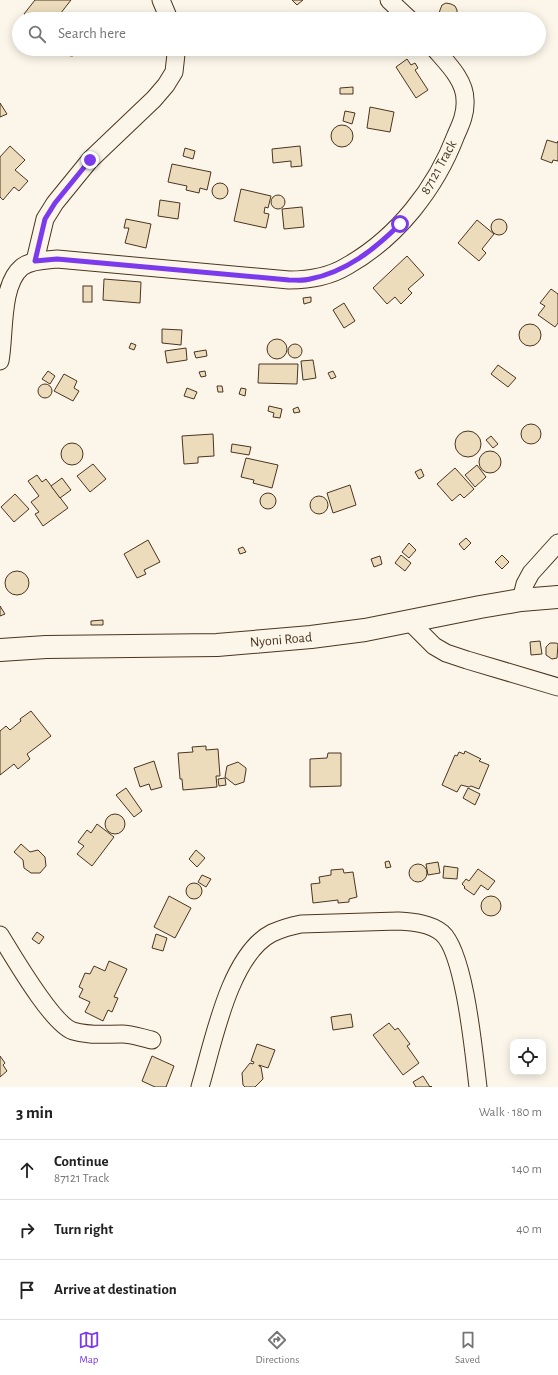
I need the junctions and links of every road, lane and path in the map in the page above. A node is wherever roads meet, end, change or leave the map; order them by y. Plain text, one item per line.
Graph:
1 (161, 0) edge
2 (389, 0) edge
3 (166, 12) edge
4 (402, 12) edge
5 (176, 56) edge
6 (441, 56) edge
7 (35, 261) junction
8 (0, 361) edge
9 (558, 543) edge
10 (558, 597) edge
11 (521, 600) junction
12 (410, 622) junction
13 (0, 650) edge
14 (558, 687) edge
15 (0, 935) edge
16 (152, 1040) dead end
17 (200, 1087) edge
18 (478, 1087) edge

1 - 3 street
2 - 4 street
5 - 7 street
6 - 7 street, 87121 Track
7 - 8 street, 87121 Track
9 - 11 street
10 - 11 street, Nyoni Road
11 - 12 street, Nyoni Road
12 - 13 street, Nyoni Road
12 - 14 street
15 - 16 street
17 - 18 street

